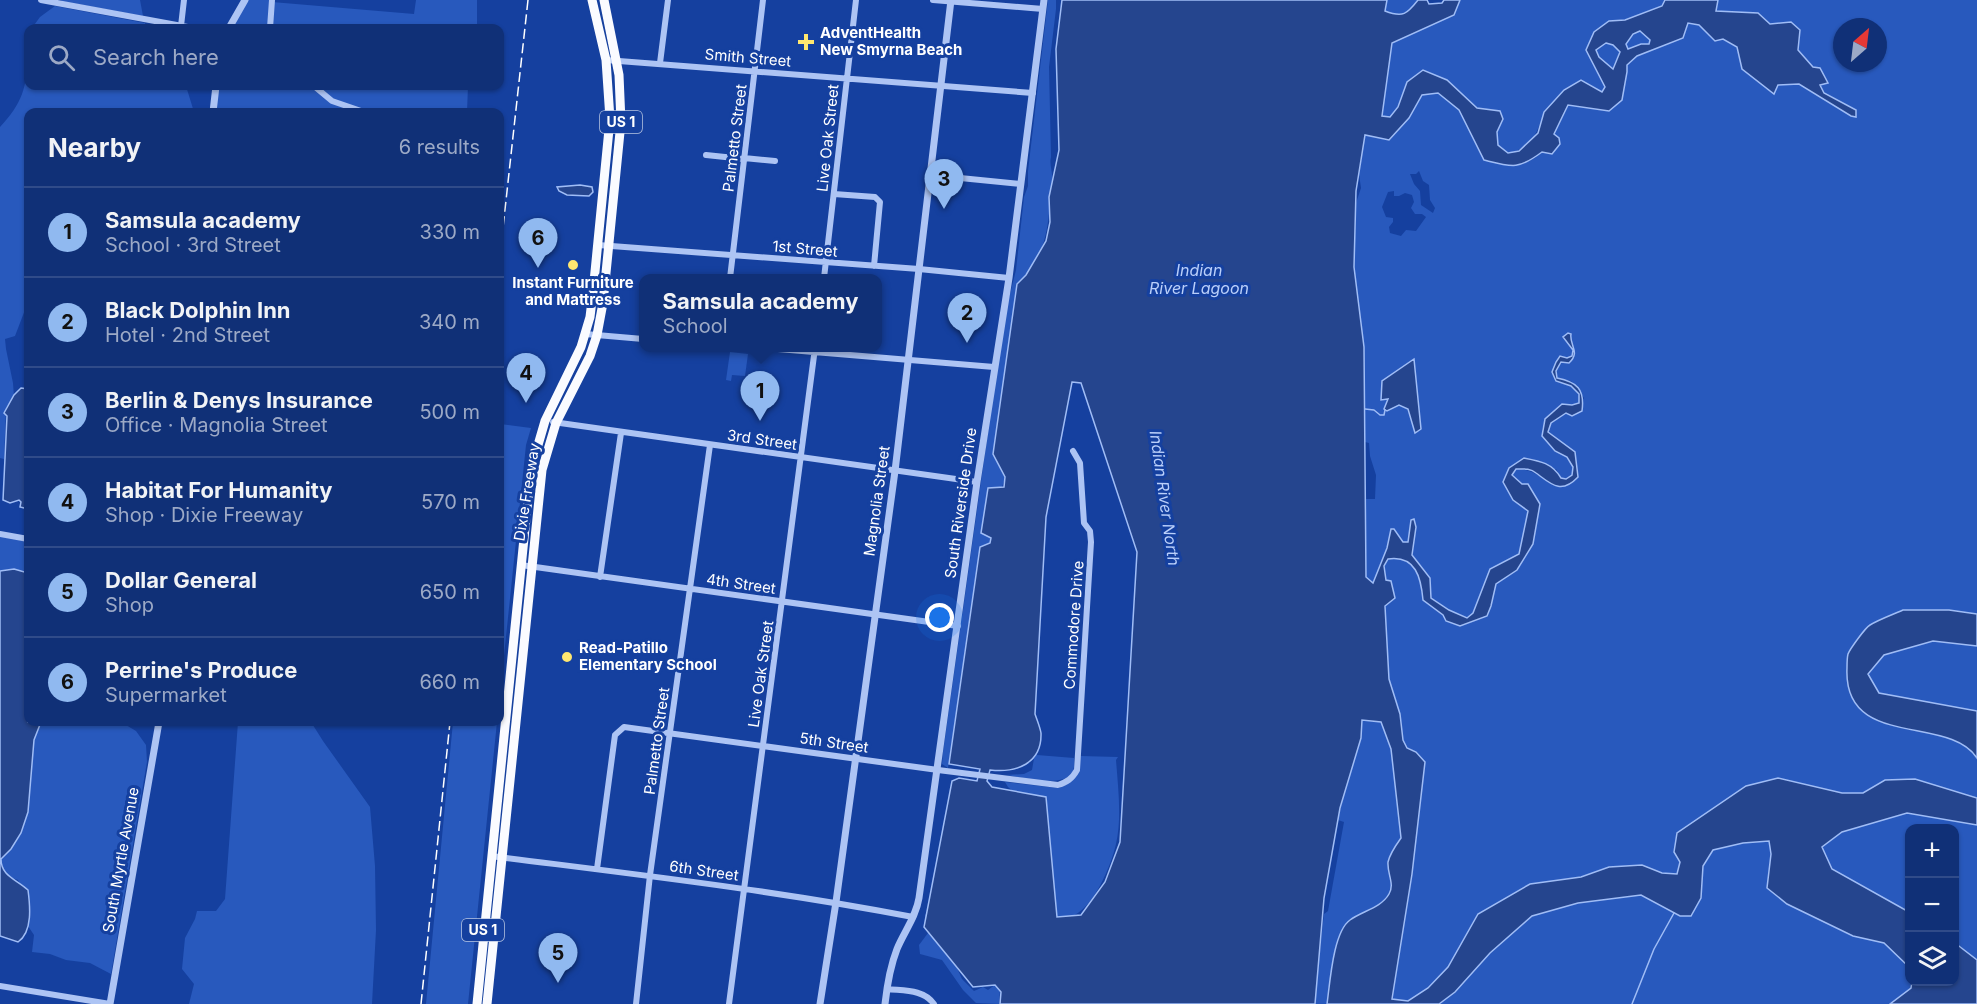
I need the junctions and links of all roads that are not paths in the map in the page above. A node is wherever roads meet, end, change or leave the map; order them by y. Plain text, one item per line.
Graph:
1 (41, 0) edge
2 (184, 0) edge
3 (245, 0) edge
4 (272, 0) edge
5 (592, 0) edge
6 (604, 0) edge
7 (668, 0) edge
8 (763, 0) edge
9 (856, 0) edge
10 (933, 0) edge
11 (1044, 0) edge
12 (57, 1) edge
13 (951, 1) edge
14 (1043, 9) junction
15 (171, 24) edge
16 (181, 24) edge
17 (230, 24) edge
18 (270, 24) edge
19 (606, 60) junction
20 (617, 61) junction
21 (660, 63) junction
22 (754, 71) junction
23 (847, 78) junction
24 (940, 85) junction
25 (216, 90) edge
26 (319, 90) edge
27 (1033, 93) junction
28 (213, 108) edge
29 (352, 108) edge
30 (608, 147) junction
31 (620, 148) junction
32 (706, 155) dead end
33 (744, 159) junction
34 (775, 161) dead end
35 (930, 175) junction
36 (1021, 184) junction
37 (834, 194) junction
38 (598, 245) junction
39 (609, 246) junction
40 (733, 255) junction
41 (826, 263) junction
42 (874, 266) junction
43 (919, 269) junction
44 (731, 274) edge
45 (825, 274) edge
46 (1009, 278) junction
47 (585, 334) junction
48 (597, 335) junction
49 (639, 339) edge
50 (815, 352) edge
51 (846, 352) edge
52 (909, 358) junction
53 (994, 367) junction
54 (545, 421) junction
55 (556, 423) junction
56 (621, 433) junction
57 (710, 445) junction
58 (1072, 451) dead end
59 (802, 458) junction
60 (895, 471) junction
61 (977, 482) junction
62 (0, 534) edge
63 (24, 539) edge
64 (521, 565) junction
65 (531, 566) junction
66 (600, 577) junction
67 (691, 590) junction
68 (782, 602) junction
69 (874, 614) junction
70 (958, 626) junction
71 (506, 708) junction
72 (517, 709) junction
73 (158, 726) edge
74 (670, 732) junction
75 (764, 745) junction
76 (855, 758) junction
77 (938, 770) junction
78 (1048, 783) joint
79 (491, 856) junction
80 (501, 857) junction
81 (597, 869) junction
82 (650, 875) junction
83 (743, 889) junction
84 (836, 902) junction
85 (913, 917) junction
86 (480, 958) junction
87 (491, 959) junction
88 (0, 986) edge
89 (887, 989) junction
90 (110, 1004) edge
91 (477, 1004) edge
92 (488, 1004) edge
93 (636, 1004) edge
94 (729, 1004) edge
95 (820, 1004) edge
96 (885, 1004) edge
97 (933, 1004) edge

1 - 12 street
2 - 16 street
3 - 17 street
4 - 18 street
5 - 19 main road, Dixie Freeway / US 1
6 - 20 main road, Dixie Freeway / US 1
7 - 21 street
8 - 22 street, Palmetto Street
9 - 23 street, Live Oak Street
10 - 13 street
11 - 14 street, South Riverside Drive
12 - 15 street
13 - 14 street
13 - 24 street, Magnolia Street
14 - 27 street, South Riverside Drive
19 - 20 street, Smith Street
19 - 30 main road, Dixie Freeway / US 1
20 - 21 street, Smith Street
20 - 31 main road, Dixie Freeway / US 1
21 - 22 street, Smith Street
22 - 23 street, Smith Street
22 - 33 street, Palmetto Street
23 - 24 street, Smith Street
23 - 37 street, Live Oak Street
24 - 27 street, Smith Street
24 - 35 street, Magnolia Street
25 - 28 street
26 - 29 street
27 - 36 street, South Riverside Drive
30 - 31 street
30 - 38 main road, Dixie Freeway / US 1
31 - 39 main road, Dixie Freeway / US 1
32 - 33 street
33 - 34 street
33 - 40 street, Palmetto Street
35 - 36 street
35 - 43 street, Magnolia Street
36 - 46 street, South Riverside Drive
37 - 41 street, Live Oak Street
37 - 42 street
38 - 39 street, 1st Street
38 - 47 main road, Dixie Freeway / US 1
39 - 40 street, 1st Street
39 - 48 main road, Dixie Freeway / US 1
40 - 41 street, 1st Street
40 - 44 street, Palmetto Street
41 - 42 street, 1st Street
41 - 45 street, Live Oak Street
42 - 43 street, 1st Street
43 - 46 street, 1st Street
43 - 52 street, Magnolia Street
46 - 53 street, South Riverside Drive
47 - 48 street
47 - 54 main road, Dixie Freeway / US 1
48 - 49 street
48 - 55 main road, Dixie Freeway / US 1
50 - 59 street, Live Oak Street
51 - 52 street
52 - 53 street
52 - 60 street, Magnolia Street
53 - 61 street, South Riverside Drive
54 - 55 street, 3rd Street
54 - 64 main road, Dixie Freeway / US 1
55 - 56 street, 3rd Street
55 - 65 main road, Dixie Freeway / US 1
56 - 57 street, 3rd Street
56 - 66 street
57 - 59 street, 3rd Street
57 - 67 street, Palmetto Street
58 - 78 street, Commodore Drive
59 - 60 street, 3rd Street
59 - 68 street, Live Oak Street
60 - 61 street, 3rd Street
60 - 69 street, Magnolia Street
61 - 70 street, South Riverside Drive
62 - 63 street
64 - 65 street, 4th Street
64 - 71 main road, Dixie Freeway / US 1
65 - 66 street, 4th Street
65 - 72 main road, Dixie Freeway / US 1
66 - 67 street, 4th Street
67 - 68 street, 4th Street
67 - 74 street, Palmetto Street
68 - 69 street, 4th Street
68 - 75 street, Live Oak Street
69 - 70 street, 4th Street
69 - 76 street, Magnolia Street
70 - 77 street, South Riverside Drive
71 - 72 street
71 - 79 main road, Dixie Freeway / US 1
72 - 80 main road, Dixie Freeway / US 1
73 - 90 street, South Myrtle Avenue
74 - 75 street, 5th Street
74 - 81 street, 5th Street
74 - 82 street, Palmetto Street
75 - 76 street, 5th Street
75 - 83 street, Live Oak Street
76 - 77 street, 5th Street
76 - 84 street, Magnolia Street
77 - 78 street, 5th Street
77 - 85 street, South Riverside Drive
79 - 80 street, 6th Street
79 - 86 main road, US 1
80 - 81 street, 6th Street
80 - 87 main road, US 1
81 - 82 street, 6th Street
82 - 83 street, 6th Street
82 - 93 street, Palmetto Street
83 - 84 street, 6th Street
83 - 94 street, Live Oak Street
84 - 85 street, 6th Street
84 - 95 street, Magnolia Street
85 - 89 street, South Riverside Drive
86 - 87 street
86 - 91 main road, US 1
87 - 92 main road, US 1
88 - 90 street
89 - 96 street, South Riverside Drive
89 - 97 street

